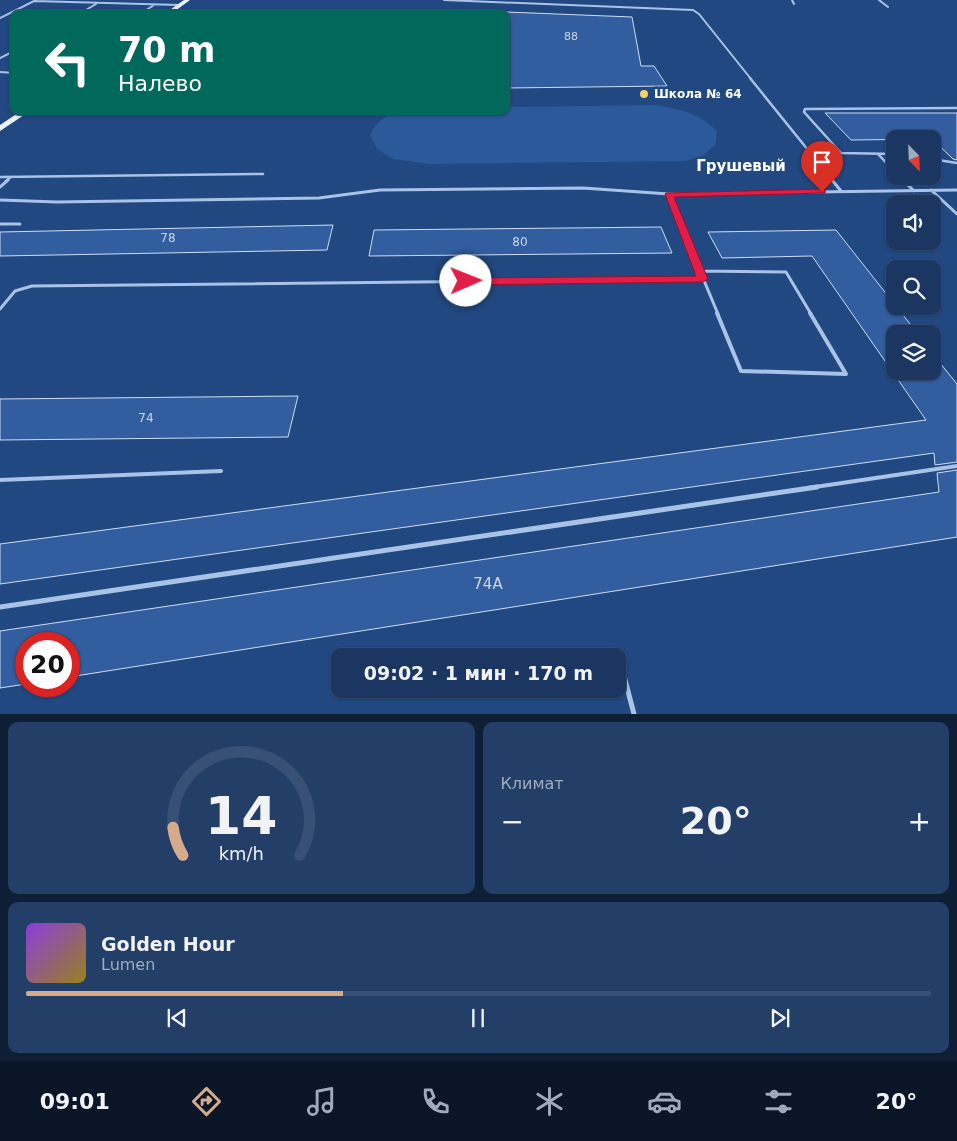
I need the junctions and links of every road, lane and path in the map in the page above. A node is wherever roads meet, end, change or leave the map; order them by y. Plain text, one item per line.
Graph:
1 (81, 0) edge
2 (187, 0) edge
3 (444, 0) edge
4 (792, 0) edge
5 (879, 0) edge
6 (35, 1) edge
7 (77, 2) junction
8 (98, 3) junction
9 (794, 4) dead end
10 (154, 5) junction
11 (180, 6) junction
12 (888, 7) dead end
13 (16, 10) edge
14 (86, 10) edge
15 (146, 10) edge
16 (174, 10) edge
17 (957, 108) edge
18 (20, 115) edge
19 (0, 129) edge
20 (878, 154) junction
21 (886, 154) edge
22 (941, 160) edge
23 (886, 162) edge
24 (957, 163) edge
25 (263, 174) dead end
26 (0, 177) edge
27 (11, 177) junction
28 (909, 185) edge
29 (0, 187) edge
30 (914, 190) junction
31 (931, 190) junction
32 (957, 190) edge
33 (841, 191) junction
34 (669, 194) junction
35 (0, 200) edge
36 (957, 214) edge
37 (0, 224) edge
38 (20, 224) dead end
39 (700, 271) junction
40 (703, 279) junction
41 (0, 309) edge
42 (957, 466) edge
43 (221, 471) dead end
44 (0, 480) edge
45 (0, 607) edge
46 (626, 681) edge
47 (634, 714) edge

1 - 7 lane
2 - 11 main road
3 - 33 lane
4 - 9 lane
5 - 12 lane
6 - 7 lane
6 - 13 lane
7 - 8 lane
8 - 10 lane
8 - 14 lane
10 - 11 lane
10 - 15 lane
11 - 16 main road
17 - 20 lane
18 - 19 main road
20 - 21 lane
20 - 23 lane
22 - 24 lane
25 - 27 lane
26 - 27 lane
27 - 29 lane
28 - 30 lane
30 - 31 lane
30 - 33 lane
31 - 32 lane
31 - 36 lane
33 - 34 lane
34 - 35 lane
34 - 39 lane
37 - 38 lane
39 - 40 lane
39 - 40 lane
40 - 41 lane
42 - 45 lane
43 - 44 lane
46 - 47 lane

